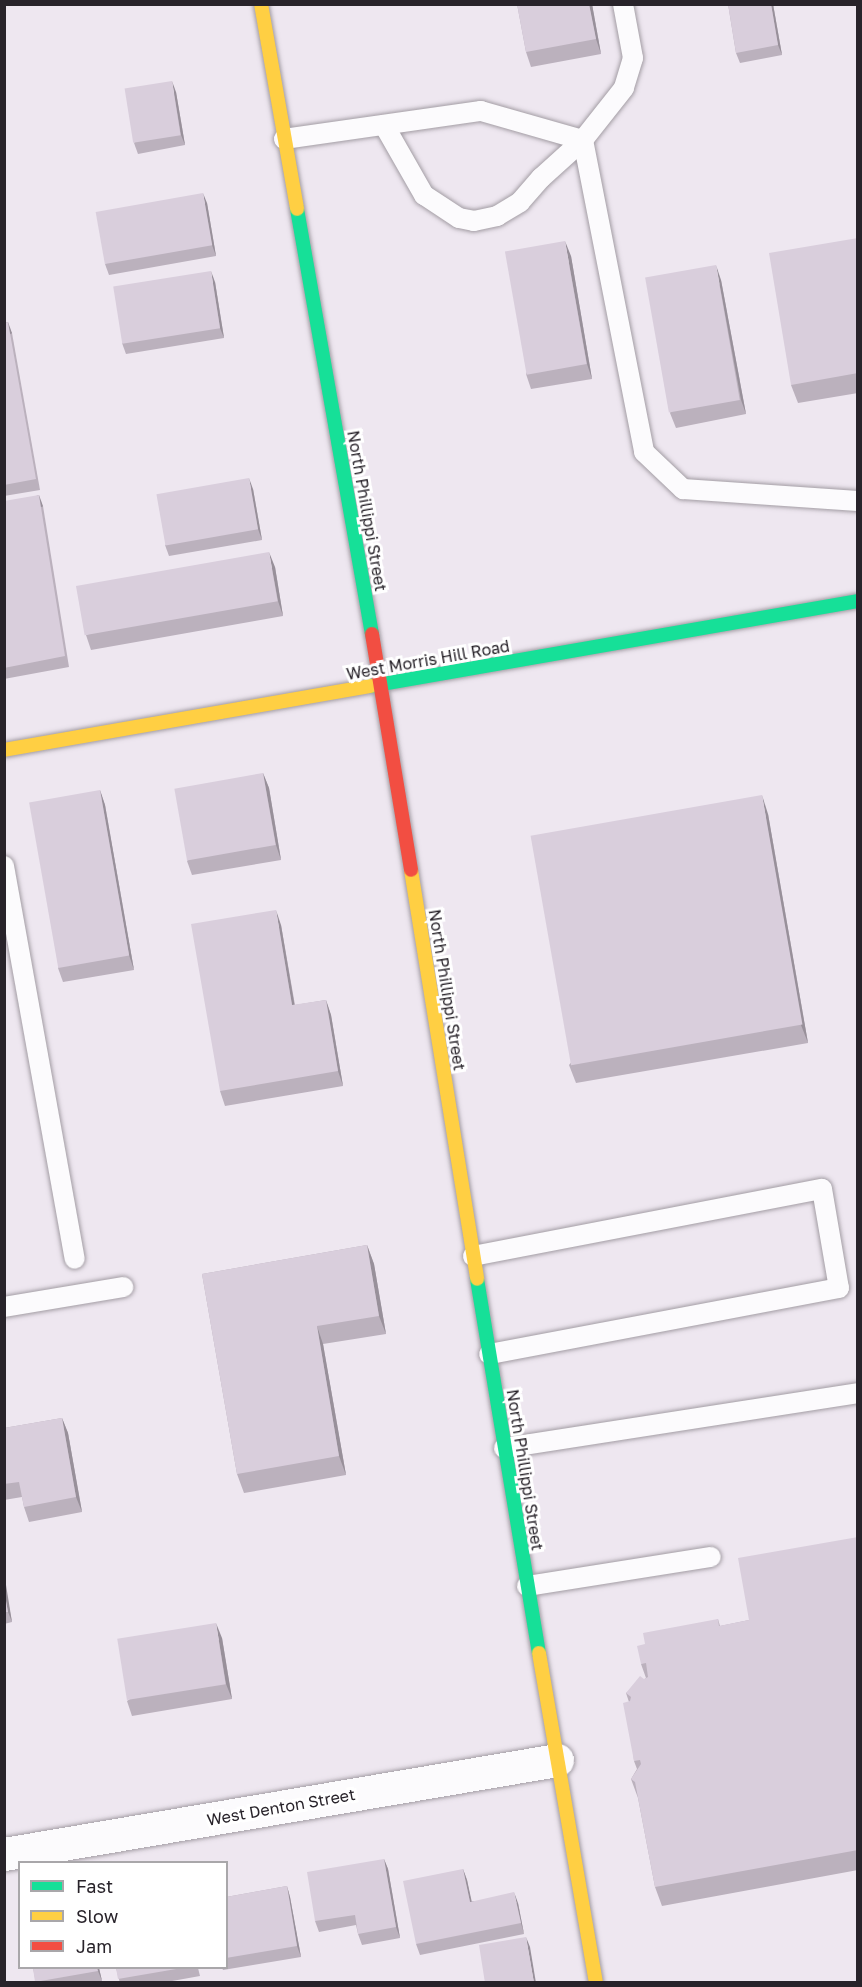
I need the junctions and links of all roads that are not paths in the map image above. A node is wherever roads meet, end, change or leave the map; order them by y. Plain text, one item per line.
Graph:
1 (261, 4) edge
2 (623, 4) edge
3 (384, 125) junction
4 (284, 139) junction
5 (583, 140) junction
6 (858, 501) edge
7 (858, 601) edge
8 (381, 685) junction
9 (4, 750) edge
10 (4, 866) edge
11 (473, 1256) junction
12 (75, 1259) dead end
13 (123, 1287) dead end
14 (4, 1307) edge
15 (489, 1354) junction
16 (858, 1393) edge
17 (504, 1448) junction
18 (711, 1557) dead end
19 (527, 1586) junction
20 (557, 1760) junction
21 (4, 1854) edge
22 (596, 1983) edge

1 - 4 street, North Phillippi Street
2 - 5 lane
3 - 4 lane
3 - 5 lane
3 - 5 lane
4 - 8 street, North Phillippi Street
5 - 6 lane
7 - 8 street, West Morris Hill Road
8 - 9 street, West Morris Hill Road
8 - 11 street, North Phillippi Street
10 - 12 lane
11 - 15 street, North Phillippi Street
11 - 15 lane
13 - 14 lane
15 - 17 street, North Phillippi Street
16 - 17 lane
17 - 19 street, North Phillippi Street
18 - 19 lane
19 - 20 street, North Phillippi Street
20 - 21 street, West Denton Street
20 - 22 street, North Phillippi Street

